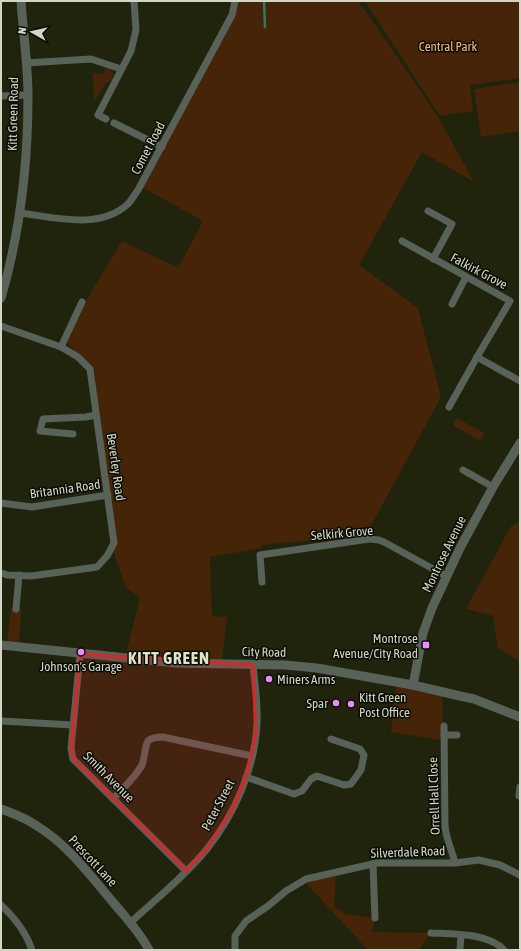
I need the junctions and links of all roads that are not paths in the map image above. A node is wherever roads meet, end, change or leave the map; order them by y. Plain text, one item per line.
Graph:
1 (21, 1) edge
2 (134, 1) edge
3 (235, 1) edge
4 (26, 63) junction
5 (121, 69) junction
6 (28, 95) junction
7 (1, 96) edge
8 (106, 119) dead end
9 (114, 123) dead end
10 (162, 147) junction
11 (428, 211) dead end
12 (20, 213) junction
13 (402, 241) dead end
14 (433, 259) junction
15 (466, 277) junction
16 (1, 298) edge
17 (82, 302) dead end
18 (452, 304) dead end
19 (1, 326) edge
20 (61, 347) junction
21 (477, 357) junction
22 (520, 381) edge
23 (449, 407) dead end
24 (96, 415) junction
25 (73, 434) dead end
26 (520, 443) edge
27 (463, 470) dead end
28 (493, 487) junction
29 (108, 495) junction
30 (1, 503) edge
31 (1, 573) edge
32 (18, 575) junction
33 (446, 576) junction
34 (262, 582) dead end
35 (16, 609) dead end
36 (1, 645) edge
37 (80, 654) junction
38 (253, 665) junction
39 (413, 685) junction
40 (520, 717) edge
41 (1, 721) edge
42 (73, 725) junction
43 (444, 726) dead end
44 (444, 735) junction
45 (457, 735) dead end
46 (331, 739) dead end
47 (252, 756) junction
48 (246, 777) junction
49 (520, 787) edge
50 (511, 794) dead end
51 (519, 796) edge
52 (113, 799) junction
53 (1, 810) edge
54 (454, 863) junction
55 (373, 864) junction
56 (186, 870) junction
57 (520, 875) edge
58 (1, 905) edge
59 (375, 918) dead end
60 (130, 923) junction
61 (431, 933) dead end
62 (462, 934) junction
63 (460, 949) dead end
64 (32, 950) edge
65 (149, 950) edge
66 (235, 950) edge
67 (504, 950) edge

1 - 4 street, Kitt Green Road
2 - 5 street
3 - 10 street, Comet Road
4 - 5 street
4 - 6 street, Kitt Green Road
5 - 8 street
6 - 7 street
6 - 12 street, Kitt Green Road
9 - 10 street
10 - 12 street, Comet Road
11 - 14 street
12 - 16 street, Kitt Green Road
13 - 14 street, Falkirk Grove
14 - 15 street, Falkirk Grove
15 - 18 street
15 - 21 street, Falkirk Grove
17 - 20 street
19 - 20 street, Beverley Road
20 - 24 street, Beverley Road
21 - 22 street
21 - 23 street, Falkirk Grove
24 - 25 street
24 - 29 street, Beverley Road
26 - 28 street, Montrose Avenue
27 - 28 street
28 - 33 street, Montrose Avenue
29 - 30 street, Britannia Road
29 - 32 street, Beverley Road
31 - 32 street, Beverley Road
32 - 35 street
33 - 34 street, Selkirk Grove
33 - 39 street, Montrose Avenue
36 - 37 street, City Road
37 - 38 street, City Road
37 - 42 street, Smith Avenue
38 - 39 street, City Road
38 - 47 street, Peter Street
39 - 40 street, City Road
41 - 42 street
42 - 52 street, Smith Avenue
43 - 44 street, Orrell Hall Close
44 - 45 street
44 - 54 street, Orrell Hall Close
46 - 48 street
47 - 48 street, Peter Street
47 - 52 street
48 - 56 street, Peter Street
49 - 51 street
50 - 51 street
52 - 56 street, Smith Avenue
53 - 60 street, Prescott Lane
54 - 55 street, Silverdale Road
54 - 57 street, Silverdale Road
55 - 59 street
55 - 66 street, Silverdale Road
56 - 60 street, Peter Street
58 - 64 street
60 - 65 street, Prescott Lane
61 - 62 street
62 - 63 street
62 - 67 street

